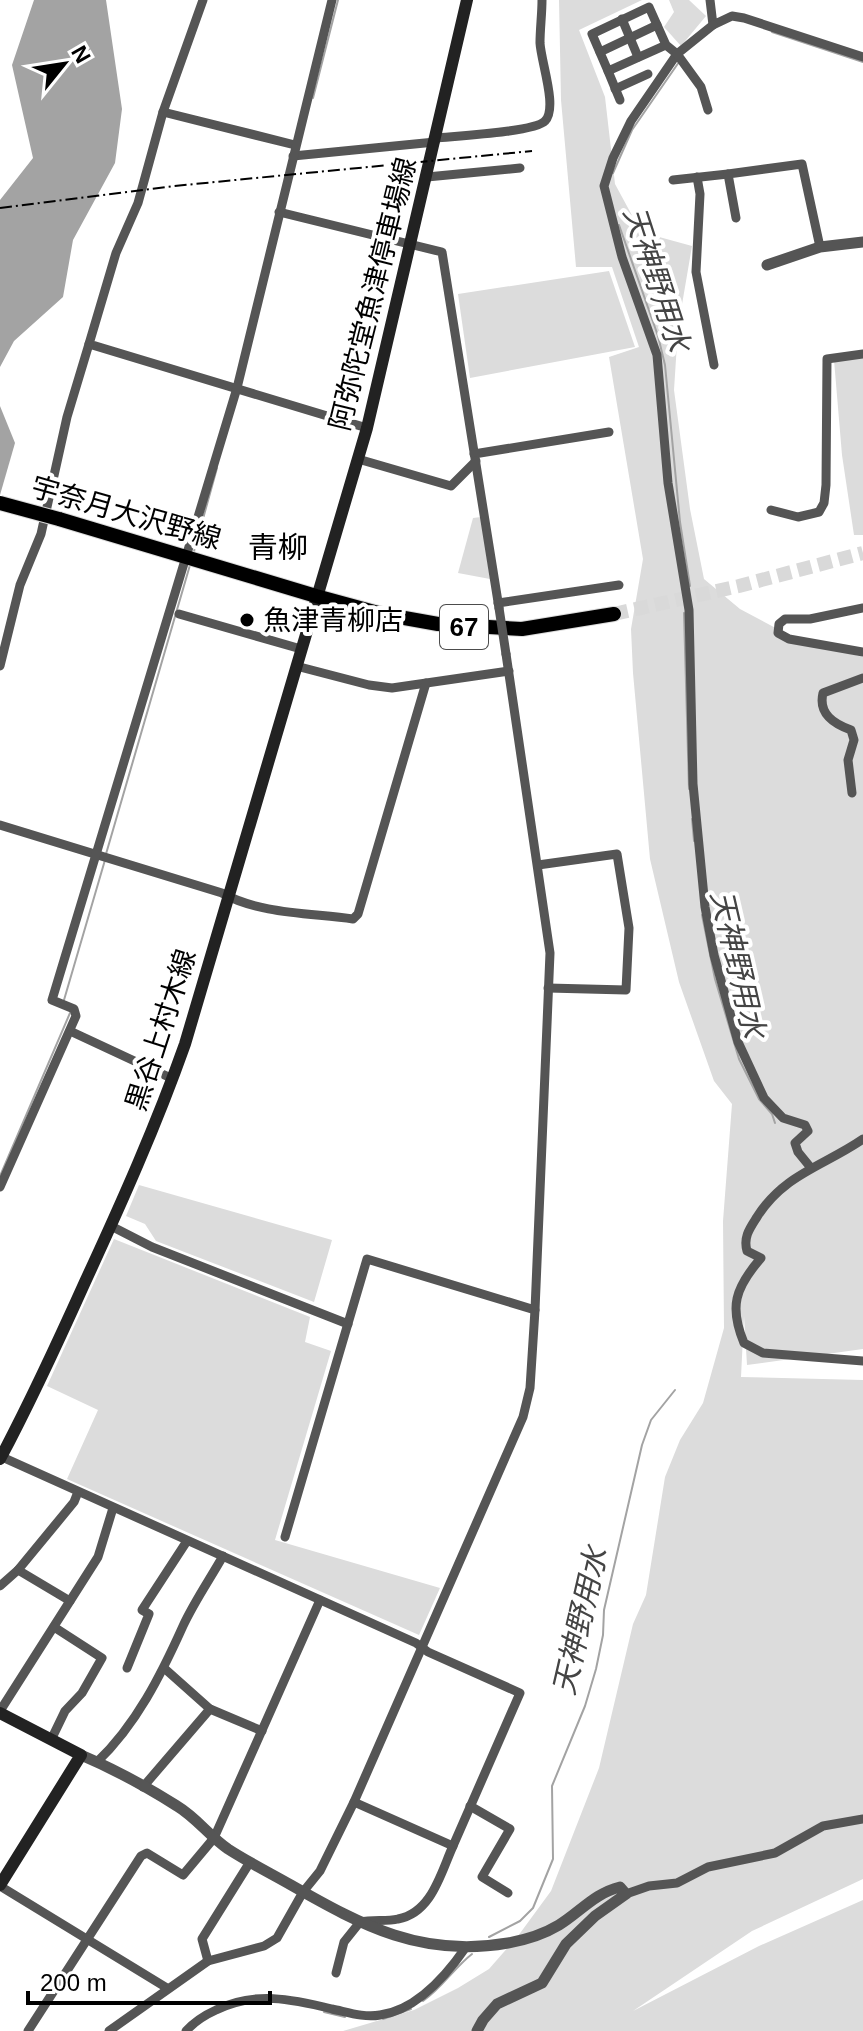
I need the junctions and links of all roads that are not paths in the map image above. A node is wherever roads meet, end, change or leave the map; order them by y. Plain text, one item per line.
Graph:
1 (203, 0) edge
2 (332, 0) edge
3 (467, 0) edge
4 (542, 0) edge
5 (710, 0) edge
6 (622, 19) junction
7 (657, 25) junction
8 (713, 25) junction
9 (630, 37) junction
10 (666, 45) junction
11 (600, 52) junction
12 (677, 54) junction
13 (638, 57) junction
14 (863, 57) edge
15 (608, 71) junction
16 (648, 74) dead end
17 (615, 89) junction
18 (620, 100) dead end
19 (708, 110) dead end
20 (163, 112) junction
21 (435, 140) junction
22 (295, 145) junction
23 (293, 156) junction
24 (520, 168) dead end
25 (728, 174) junction
26 (427, 177) junction
27 (697, 177) junction
28 (673, 180) dead end
29 (279, 212) junction
30 (736, 218) dead end
31 (863, 242) edge
32 (411, 244) junction
33 (820, 247) junction
34 (767, 265) dead end
35 (89, 344) junction
36 (863, 354) edge
37 (714, 365) dead end
38 (237, 388) junction
39 (367, 428) junction
40 (609, 432) dead end
41 (475, 458) junction
42 (358, 459) junction
43 (0, 503) edge
44 (771, 510) dead end
45 (187, 556) junction
46 (619, 585) dead end
47 (316, 596) junction
48 (499, 606) junction
49 (863, 608) edge
50 (179, 614) dead end
51 (614, 614) tunnel mouth
52 (301, 649) junction
53 (863, 652) edge
54 (0, 666) edge
55 (296, 666) junction
56 (509, 671) junction
57 (863, 678) edge
58 (426, 683) junction
59 (852, 793) dead end
60 (0, 825) edge
61 (97, 855) junction
62 (538, 865) junction
63 (228, 897) junction
64 (548, 988) junction
65 (70, 1031) junction
66 (173, 1079) junction
67 (863, 1139) edge
68 (811, 1168) junction
69 (0, 1187) edge
70 (111, 1226) junction
71 (535, 1310) junction
72 (348, 1324) junction
73 (863, 1361) edge
74 (0, 1457) edge
75 (78, 1492) junction
76 (113, 1508) junction
77 (285, 1537) dead end
78 (187, 1541) junction
79 (223, 1556) junction
80 (18, 1570) junction
81 (0, 1586) edge
82 (320, 1600) junction
83 (70, 1601) junction
84 (54, 1627) junction
85 (421, 1647) junction
86 (127, 1668) dead end
87 (164, 1668) junction
88 (210, 1709) junction
89 (0, 1712) edge
90 (262, 1731) junction
91 (51, 1740) junction
92 (81, 1755) junction
93 (97, 1762) junction
94 (143, 1787) junction
95 (354, 1802) junction
96 (470, 1806) junction
97 (863, 1819) edge
98 (214, 1838) junction
99 (453, 1846) junction
100 (250, 1862) junction
101 (0, 1886) edge
102 (303, 1892) junction
103 (508, 1893) dead end
104 (626, 1894) junction
105 (360, 1922) junction
106 (87, 1939) junction
107 (466, 1947) junction
108 (208, 1961) junction
109 (336, 1973) dead end
110 (167, 1988) junction
111 (28, 2031) edge
112 (109, 2031) edge
113 (186, 2031) edge
114 (477, 2031) edge

1 - 20 street
2 - 22 street
3 - 21 main road, 阿弥陀堂魚津停車場線
4 - 21 street
5 - 8 street
6 - 7 street
6 - 9 street
6 - 11 street
7 - 9 street
7 - 10 street
8 - 12 street
8 - 14 street
9 - 11 street
9 - 13 street
10 - 12 street
10 - 13 street
11 - 15 street
12 - 19 street
12 - 68 street
13 - 15 street
15 - 17 street
16 - 17 street
17 - 18 street
20 - 22 street
20 - 35 street
21 - 23 street
21 - 26 main road, 阿弥陀堂魚津停車場線
22 - 23 street
23 - 29 street
24 - 26 street
25 - 27 street
25 - 30 street
25 - 33 street
26 - 32 main road, 阿弥陀堂魚津停車場線
27 - 28 street
27 - 37 street
29 - 32 street
29 - 38 street
31 - 33 street
32 - 39 main road, 阿弥陀堂魚津停車場線
32 - 41 street
33 - 34 street
35 - 38 street
35 - 54 street
36 - 44 street
38 - 39 street
38 - 45 street
39 - 42 main road, 阿弥陀堂魚津停車場線
40 - 41 street
41 - 42 street
41 - 48 street
42 - 47 main road, 阿弥陀堂魚津停車場線
43 - 45 main road, 宇奈月大沢野線 / 67, bridge
45 - 47 main road, 宇奈月大沢野線 / 67
45 - 61 street
46 - 48 street
47 - 51 main road, 宇奈月大沢野線 / 67
47 - 52 main road, 黒谷上村木線
48 - 56 street, bridge
49 - 53 street
50 - 52 street
52 - 55 main road, 黒谷上村木線
55 - 58 street
55 - 63 main road, 黒谷上村木線
56 - 58 street
56 - 62 street
57 - 59 street
58 - 63 street
60 - 61 street
61 - 63 street
61 - 65 street
62 - 64 street
62 - 64 street
63 - 66 main road, 黒谷上村木線
64 - 71 street
65 - 66 street
65 - 69 street
66 - 70 main road, 黒谷上村木線
67 - 68 street
68 - 73 street
70 - 72 street
70 - 74 main road, 黒谷上村木線
71 - 72 street
71 - 85 street
72 - 77 street
74 - 75 street
75 - 76 street
75 - 80 street
76 - 78 street
76 - 83 street
78 - 79 street
78 - 86 street
79 - 82 street
79 - 87 street
80 - 81 street
80 - 83 street
82 - 85 street
82 - 90 street
83 - 84 street
84 - 89 street
84 - 91 street
85 - 95 street
85 - 96 street
87 - 88 street
87 - 93 street
88 - 90 street
88 - 94 street
89 - 91 main road
90 - 98 street
91 - 92 main road
92 - 93 street
92 - 101 main road
93 - 94 street
94 - 98 street
95 - 99 street
95 - 102 street
96 - 99 street
96 - 103 street
97 - 104 street
98 - 100 street
98 - 106 street
99 - 105 street
100 - 102 street
100 - 108 street
101 - 106 street
102 - 105 street
102 - 108 street
104 - 107 street
104 - 114 street
105 - 107 street
105 - 109 street
106 - 110 street
106 - 111 street
107 - 113 street
108 - 110 street
110 - 112 street

